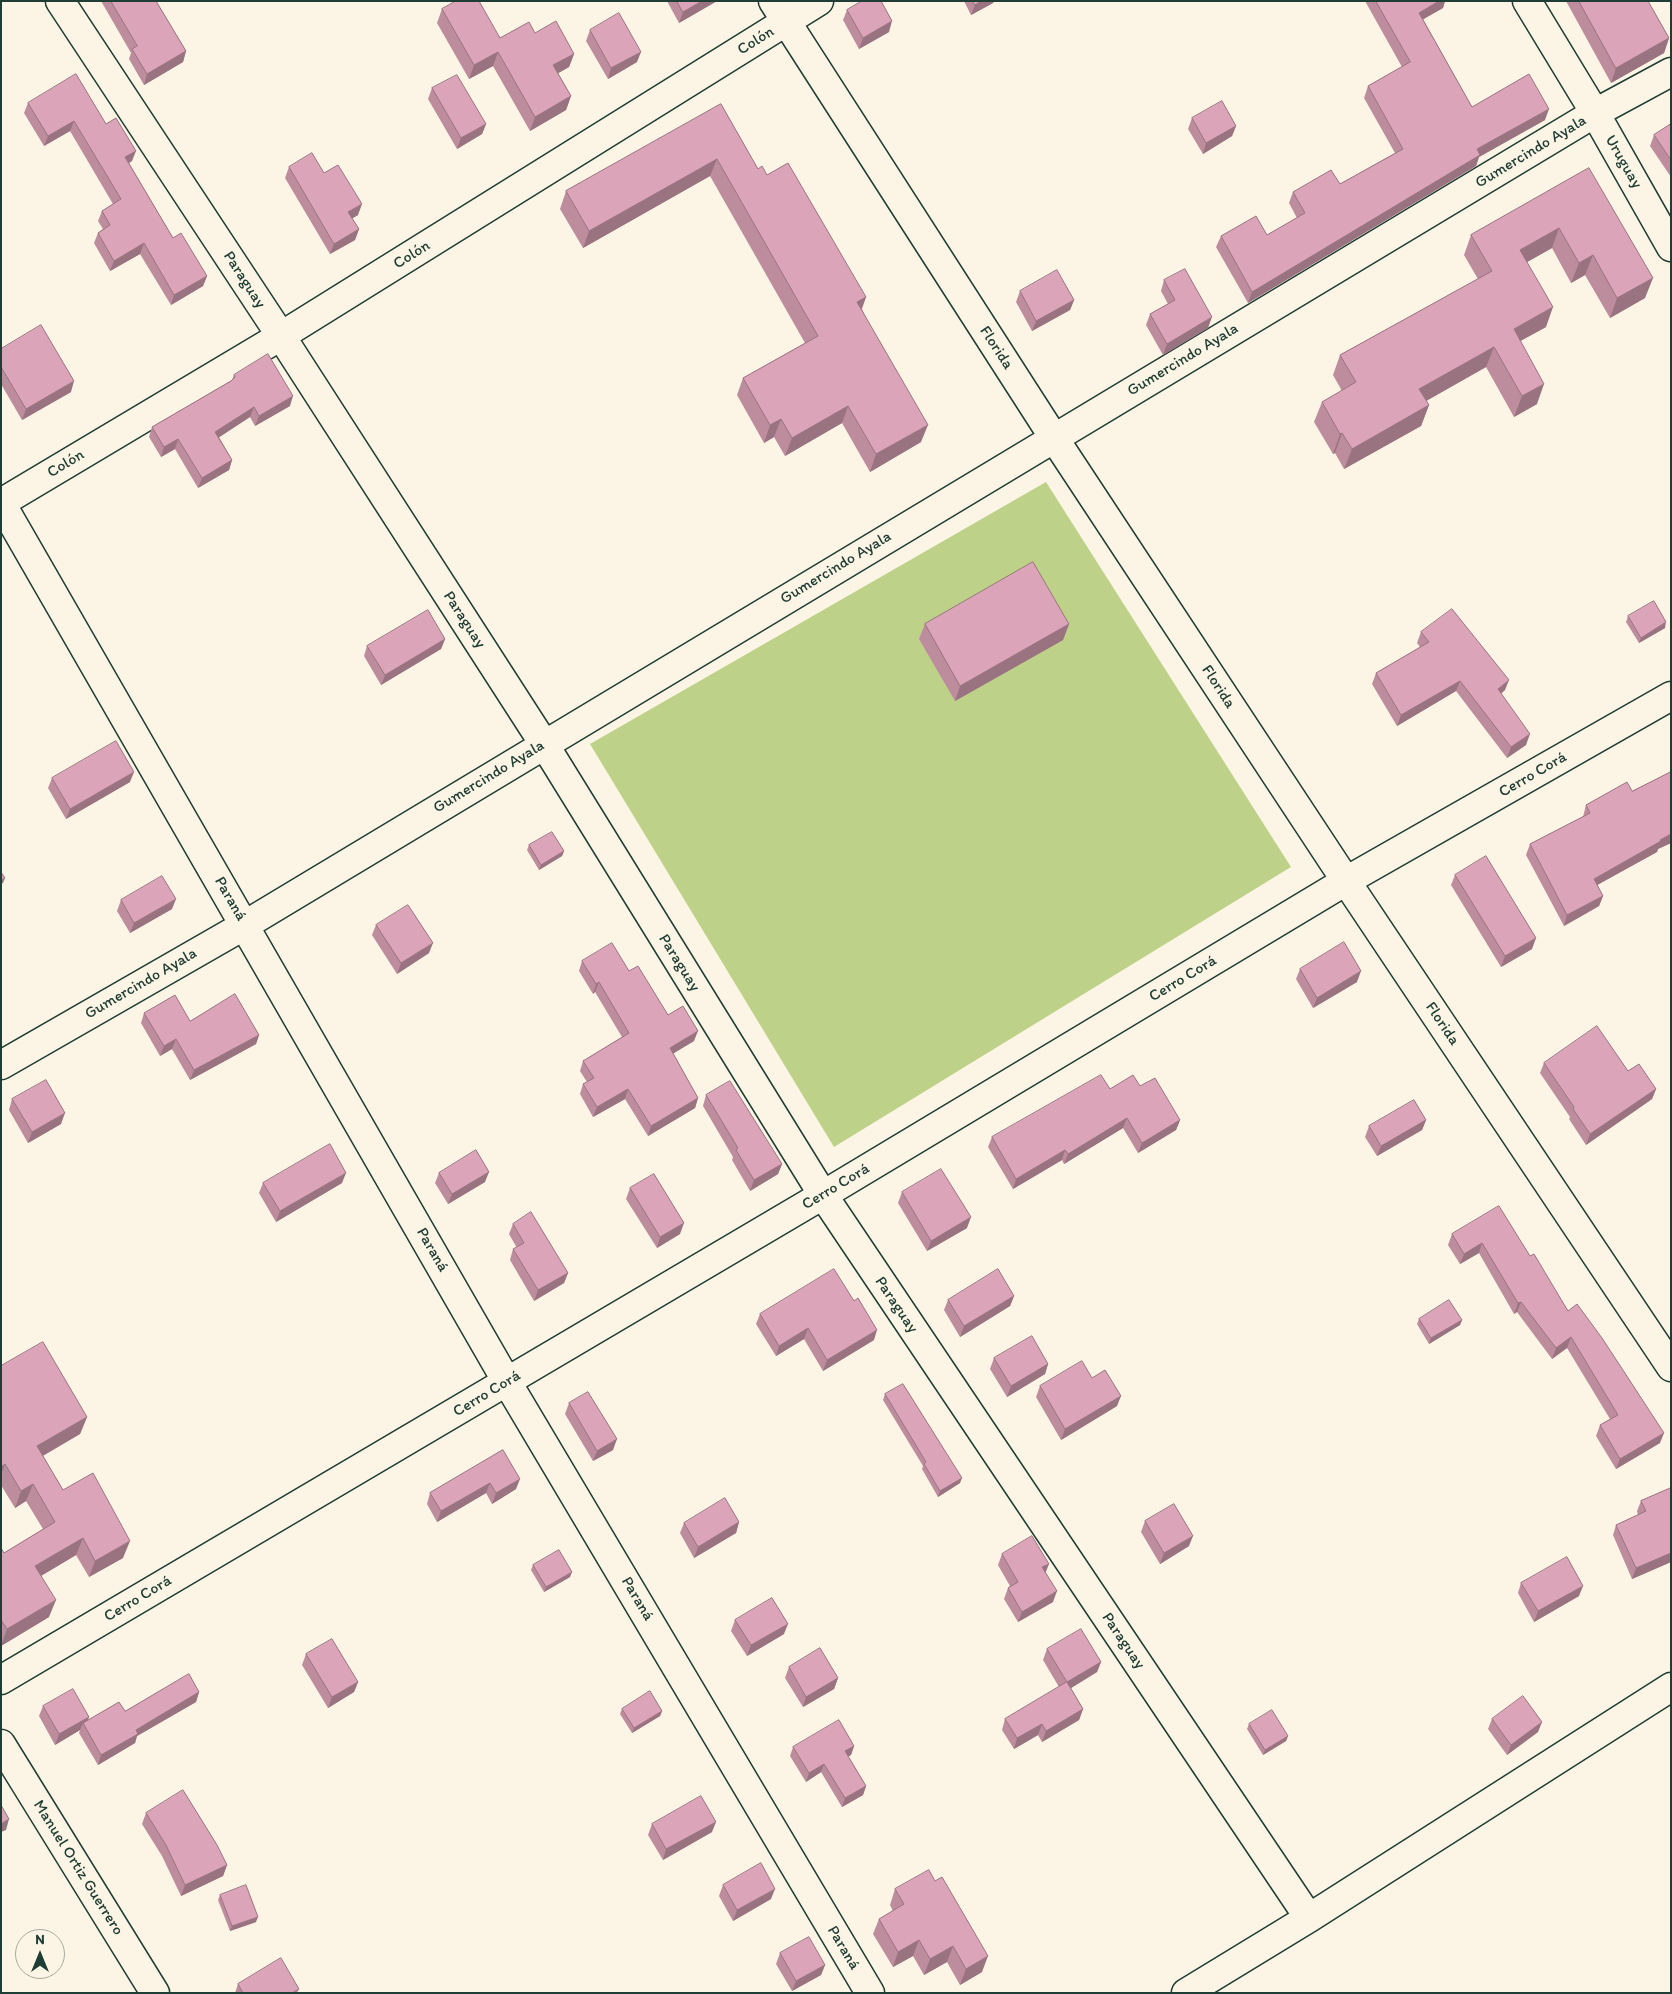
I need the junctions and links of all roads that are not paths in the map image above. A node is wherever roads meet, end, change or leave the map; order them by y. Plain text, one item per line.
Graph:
1 (60, 1) edge
2 (819, 1) edge
3 (1527, 1) edge
4 (779, 12) edge
5 (1671, 72) edge
6 (1595, 113) junction
7 (1671, 246) edge
8 (281, 336) junction
9 (1054, 438) junction
10 (1, 503) edge
11 (1671, 696) edge
12 (544, 744) junction
13 (1346, 881) junction
14 (244, 925) junction
15 (1, 1065) edge
16 (823, 1195) junction
17 (1671, 1367) edge
18 (508, 1382) junction
19 (1, 1680) edge
20 (1671, 1687) edge
21 (1, 1744) edge
22 (1309, 1918) junction
23 (156, 1993) edge
24 (870, 1993) edge
25 (1186, 1993) edge

1 - 8 street, Paraguay
2 - 4 street, Colón
3 - 6 street, Uruguay
4 - 8 street, Colón
4 - 9 street, Florida
5 - 6 street, Gumercindo Ayala
6 - 7 street, Uruguay
6 - 9 street, Gumercindo Ayala
8 - 10 street, Colón
8 - 12 street, Paraguay
9 - 12 street, Gumercindo Ayala
9 - 13 street, Florida
10 - 14 street, Paraná
11 - 13 street, Cerro Corá
12 - 14 street, Gumercindo Ayala
12 - 16 street, Paraguay
13 - 16 street, Cerro Corá
13 - 17 street, Florida
14 - 15 street, Gumercindo Ayala
14 - 18 street, Paraná
16 - 18 street, Cerro Corá
16 - 22 street, Paraguay
18 - 19 street, Cerro Corá
18 - 24 street, Paraná
20 - 22 street
21 - 23 street, Manuel Ortiz Guerrero
22 - 25 street

